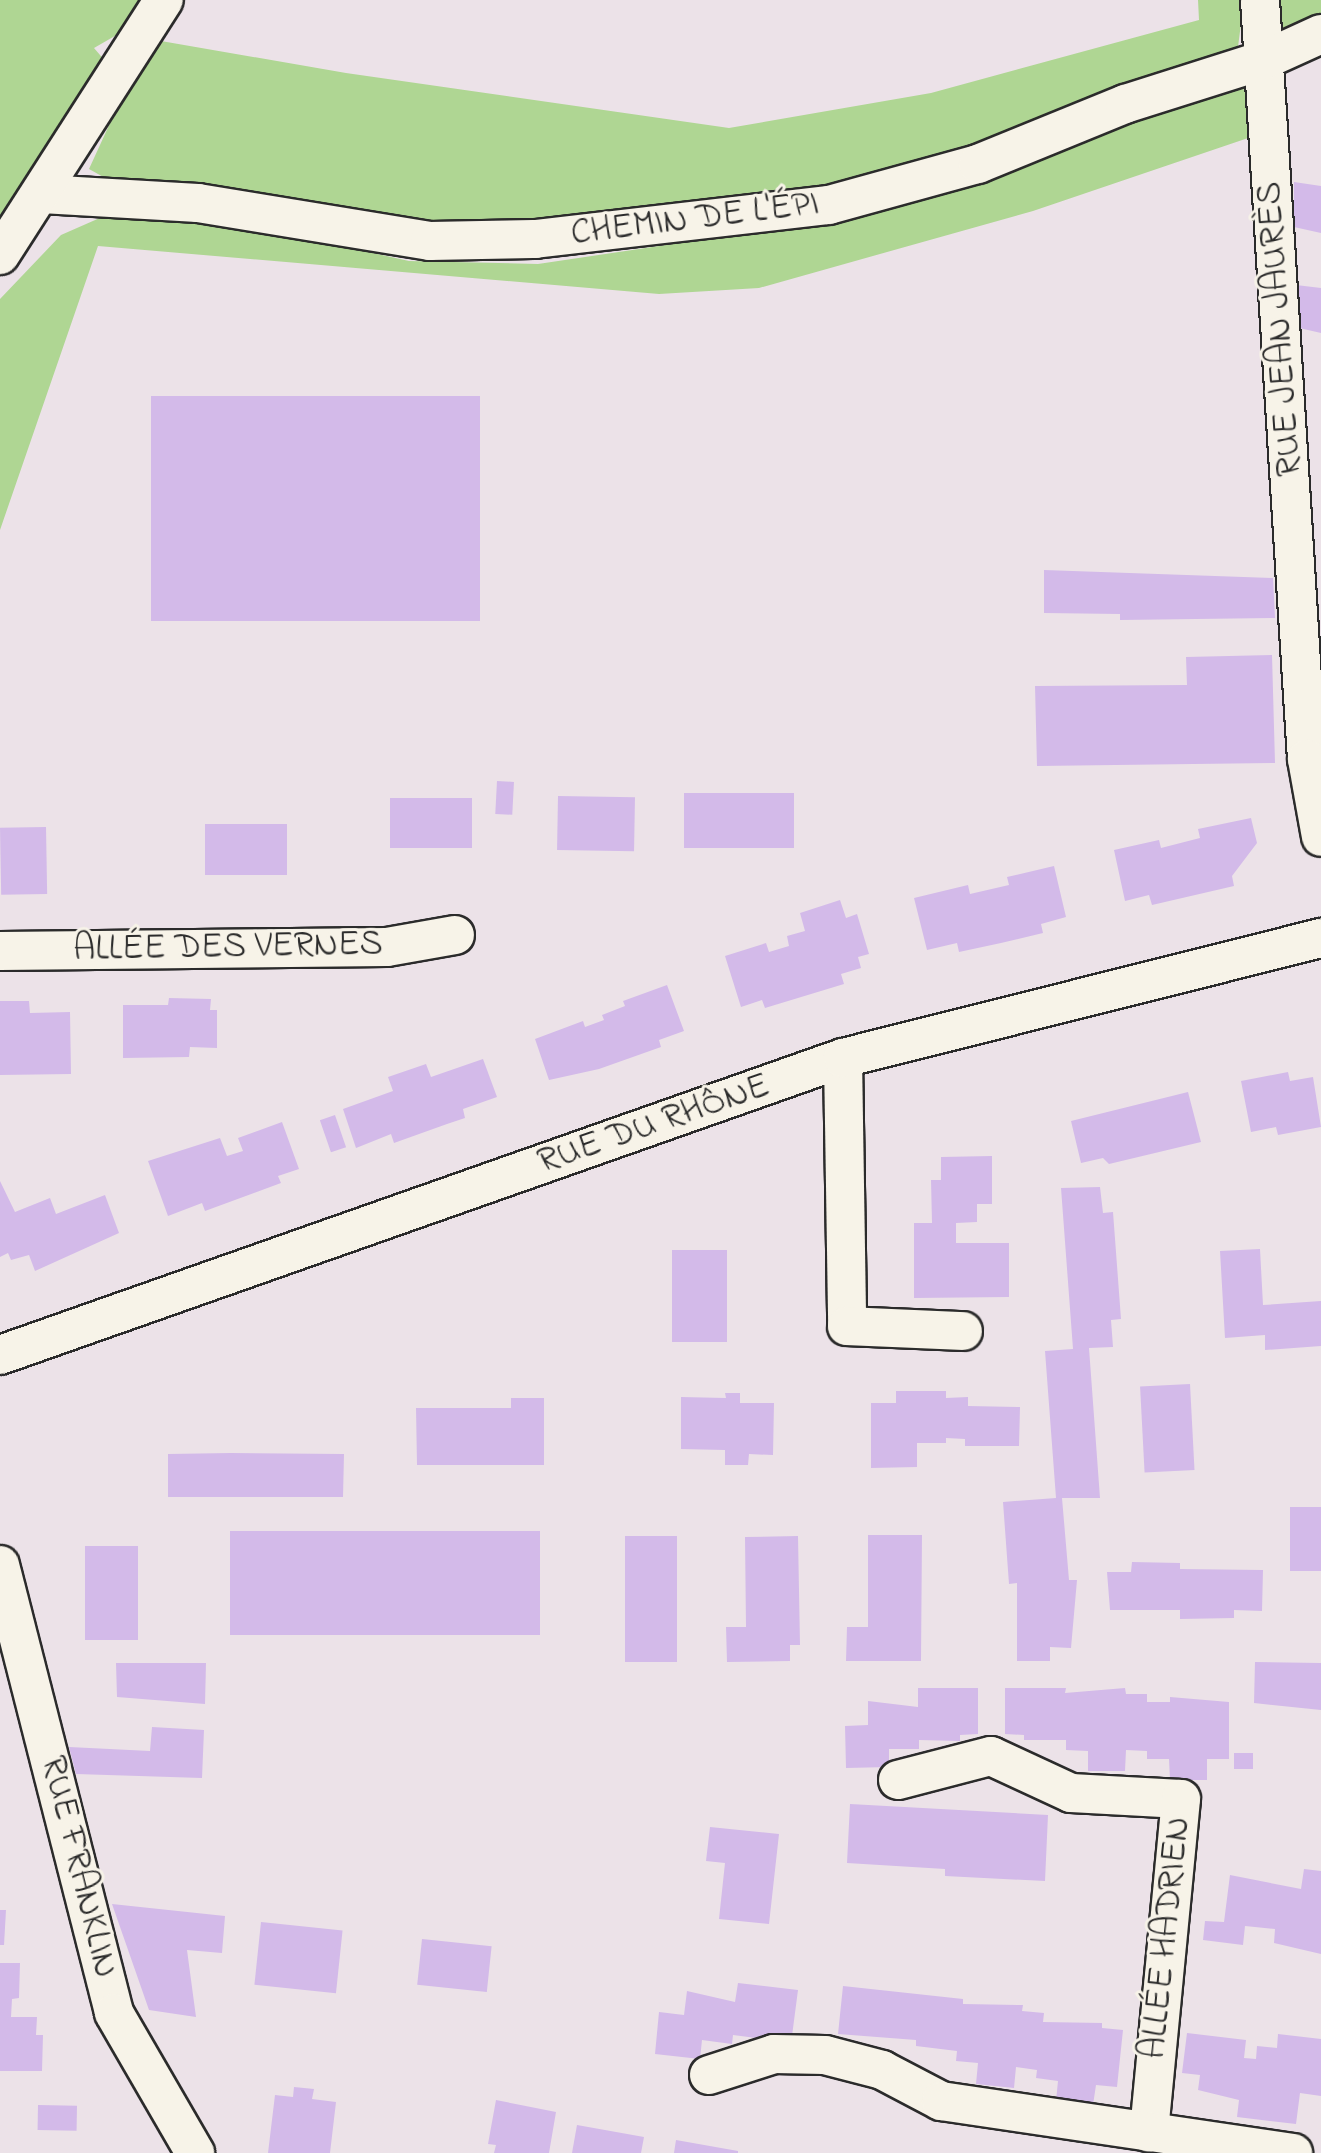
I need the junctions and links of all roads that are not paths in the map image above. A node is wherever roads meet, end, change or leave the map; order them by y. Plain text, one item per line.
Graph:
1 (164, 0) edge
2 (1260, 0) edge
3 (1321, 34) edge
4 (1264, 60) junction
5 (42, 194) junction
6 (0, 255) edge
7 (1321, 837) edge
8 (455, 935) dead end
9 (1321, 938) edge
10 (0, 951) edge
11 (843, 1058) junction
12 (963, 1331) dead end
13 (0, 1355) edge
14 (0, 1565) edge
15 (12, 1648) edge
16 (898, 1780) dead end
17 (709, 2075) dead end
18 (1149, 2132) junction
19 (1089, 2138) edge
20 (195, 2153) edge
21 (1293, 2153) edge

1 - 5 street
2 - 4 street, RUE JEAN JAURÈS
3 - 4 street, CHEMIN DE L'ÉPI
4 - 5 street, CHEMIN DE L'ÉPI
4 - 7 street, RUE JEAN JAURÈS
5 - 6 street
8 - 10 street, ALLÉE DES VERNES
9 - 11 street, RUE DU RHÔNE
11 - 12 street
11 - 13 street, RUE DU RHÔNE
14 - 15 street, RUE FRANKLIN
15 - 20 street, RUE FRANKLIN
16 - 18 street, ALLÉE HADRIEN
17 - 19 street
18 - 19 street
18 - 21 street

